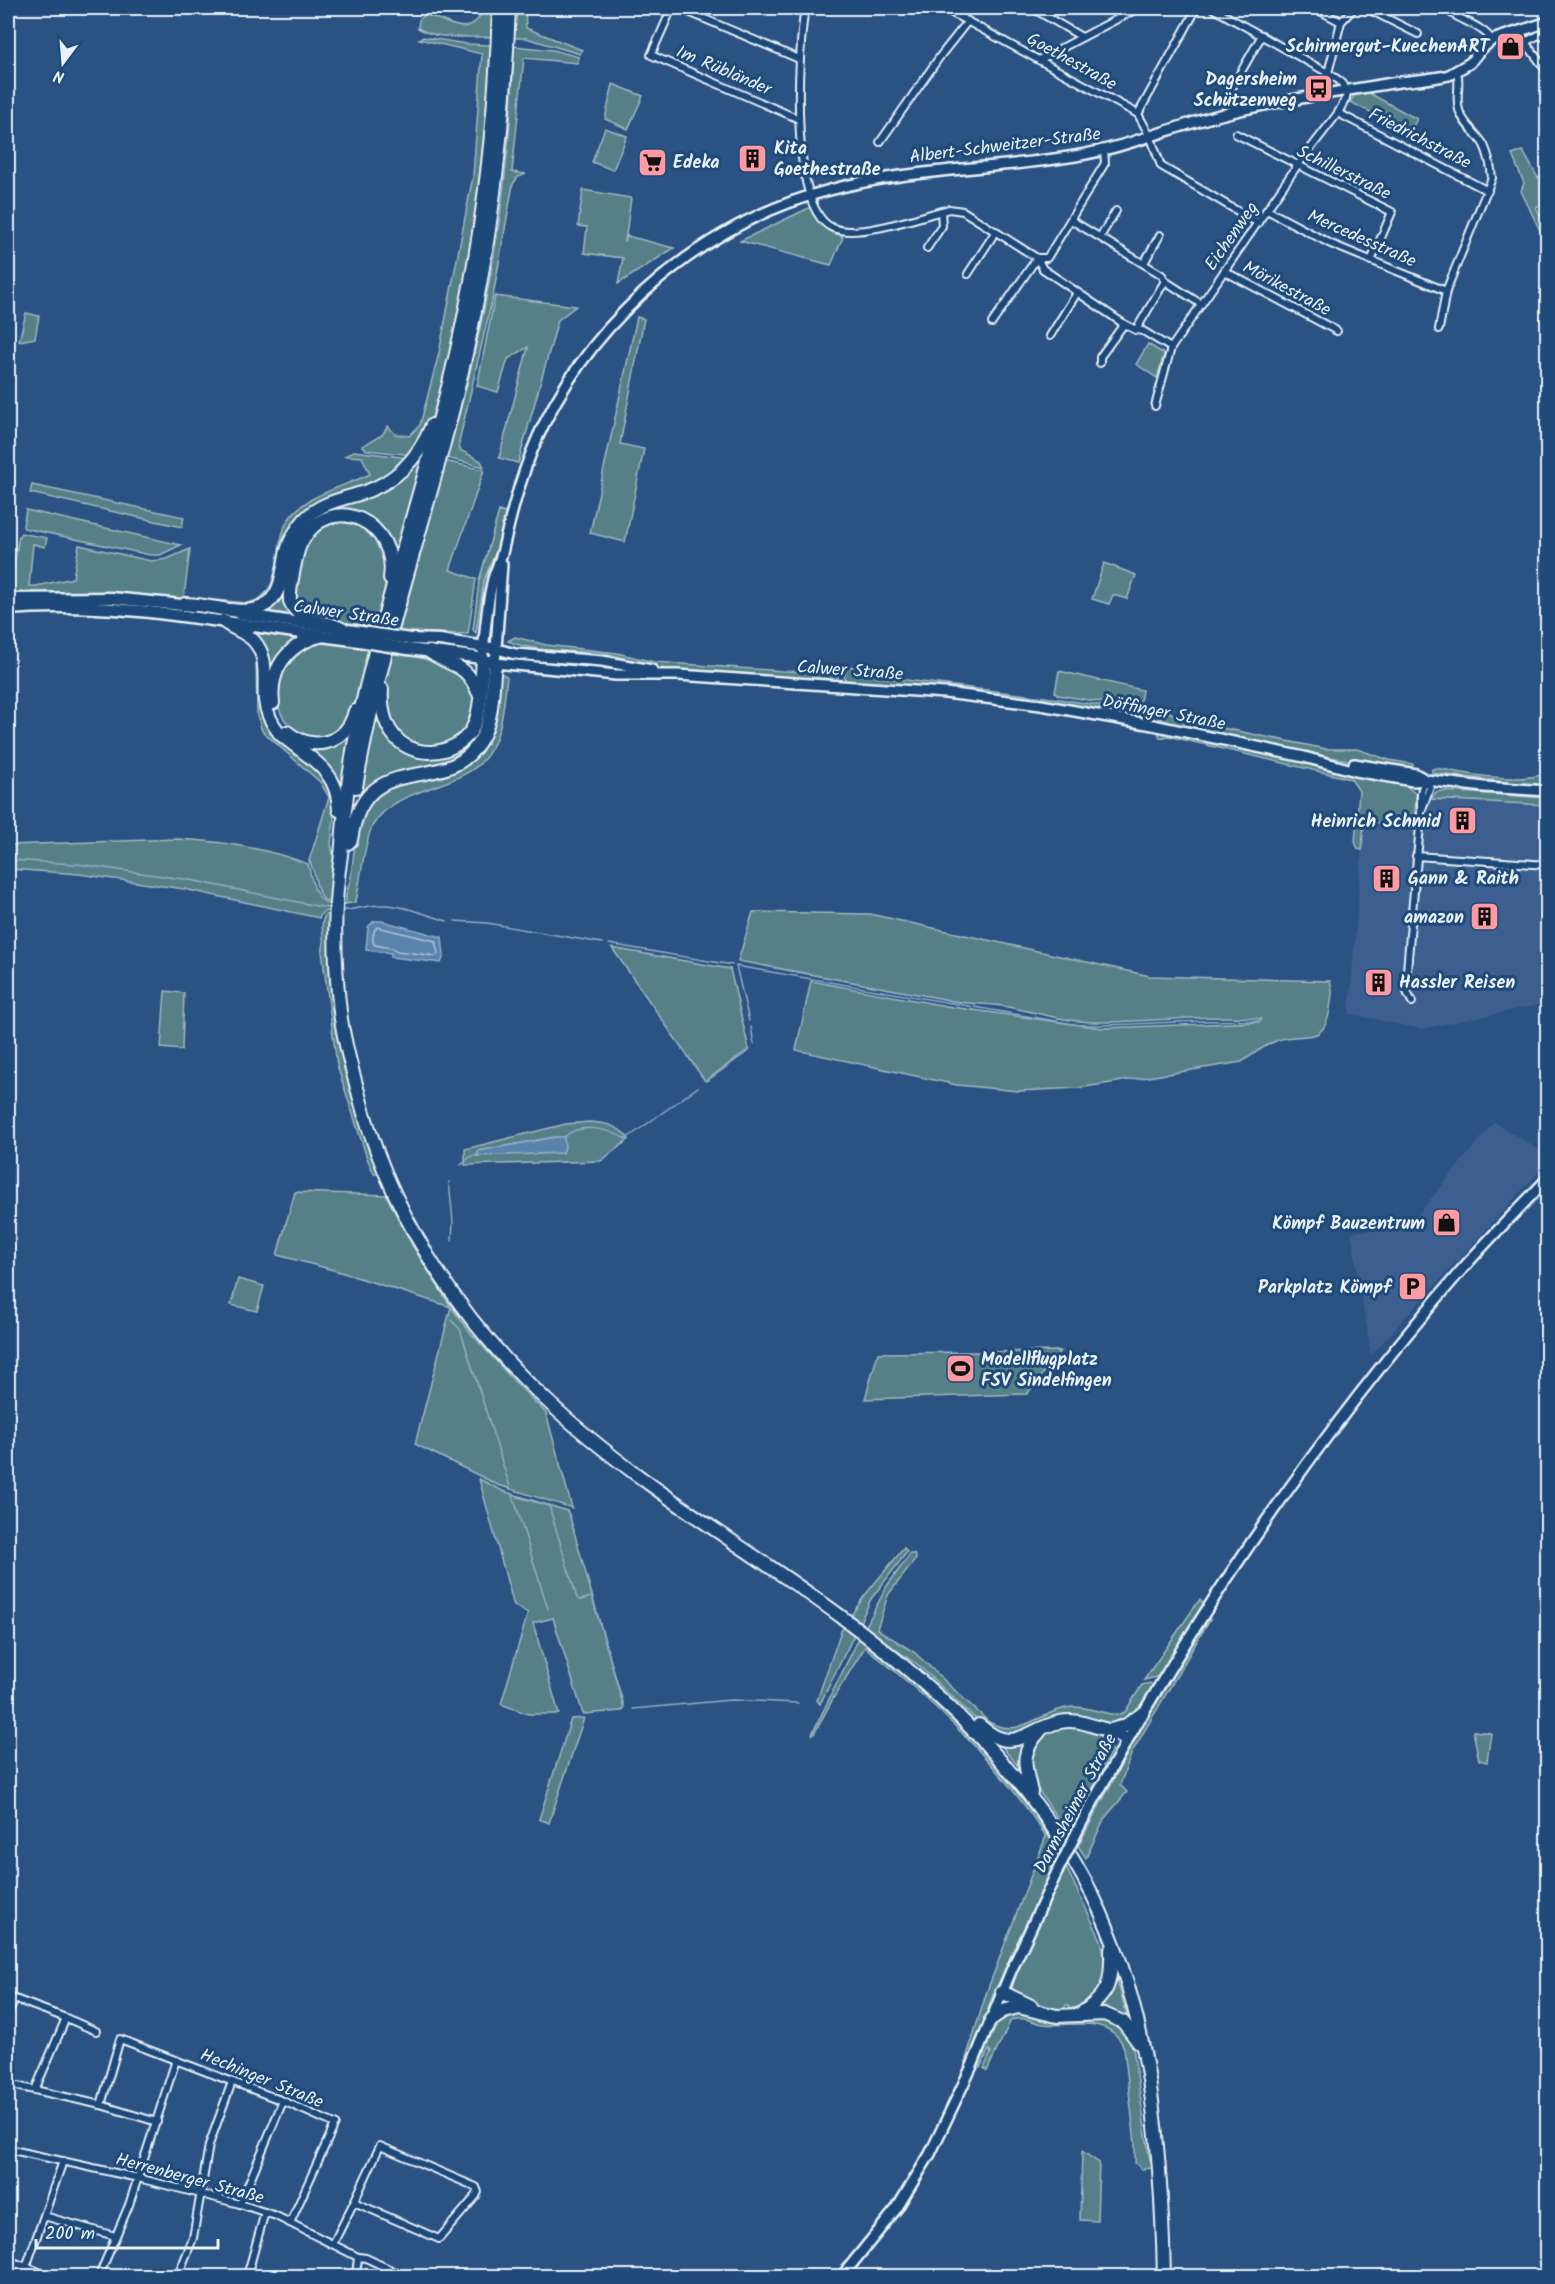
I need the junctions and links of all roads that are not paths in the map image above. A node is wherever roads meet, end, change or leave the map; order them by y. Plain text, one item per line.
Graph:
1 (499, 8) edge
2 (509, 8) edge
3 (672, 8) edge
4 (679, 8) edge
5 (805, 8) edge
6 (943, 8) edge
7 (966, 8) edge
8 (1032, 8) edge
9 (1138, 8) edge
10 (1197, 8) edge
11 (1212, 8) edge
12 (1315, 8) edge
13 (1354, 8) edge
14 (1366, 8) edge
15 (1444, 8) edge
16 (965, 19) junction
17 (1341, 22) junction
18 (1548, 22) edge
19 (1418, 34) dead end
20 (1262, 35) junction
21 (1080, 36) junction
22 (1523, 37) junction
23 (1548, 39) edge
24 (1492, 40) junction
25 (799, 59) junction
26 (1039, 60) junction
27 (1457, 72) junction
28 (1328, 73) junction
29 (1548, 73) edge
30 (1347, 91) junction
31 (1234, 111) junction
32 (1338, 113) junction
33 (1138, 114) junction
34 (799, 119) junction
35 (1236, 134) dead end
36 (1151, 138) junction
37 (880, 142) dead end
38 (1104, 150) junction
39 (1297, 166) junction
40 (1488, 191) junction
41 (810, 195) junction
42 (1267, 210) junction
43 (941, 211) junction
44 (1116, 211) dead end
45 (1071, 220) junction
46 (1258, 223) junction
47 (996, 231) junction
48 (1160, 235) dead end
49 (1101, 237) junction
50 (927, 248) dead end
51 (1037, 258) junction
52 (1371, 261) junction
53 (1144, 263) junction
54 (1224, 272) junction
55 (968, 274) dead end
56 (1165, 281) junction
57 (1446, 291) junction
58 (1077, 293) junction
59 (1201, 304) junction
60 (992, 323) dead end
61 (1124, 324) junction
62 (1439, 329) dead end
63 (1136, 330) junction
64 (1337, 331) dead end
65 (1050, 336) dead end
66 (1171, 348) junction
67 (1100, 363) dead end
68 (447, 391) junction
69 (1155, 406) dead end
70 (502, 553) junction
71 (8, 599) edge
72 (185, 604) junction
73 (389, 605) junction
74 (8, 609) edge
75 (395, 620) junction
76 (223, 621) junction
77 (342, 629) junction
78 (320, 636) junction
79 (360, 636) junction
80 (409, 644) junction
81 (497, 649) junction
82 (430, 652) junction
83 (487, 656) junction
84 (678, 675) junction
85 (368, 680) junction
86 (480, 695) junction
87 (1018, 702) joint
88 (1426, 780) junction
89 (1548, 791) edge
90 (348, 843) junction
91 (1416, 856) junction
92 (338, 862) junction
93 (1548, 865) edge
94 (340, 895) junction
95 (1412, 1002) dead end
96 (1548, 1178) edge
97 (1142, 1714) junction
98 (959, 1715) junction
99 (1098, 1727) junction
100 (1041, 1730) junction
101 (1111, 1730) junction
102 (1124, 1744) junction
103 (1032, 1798) junction
104 (1111, 1940) junction
105 (1001, 1995) junction
106 (12, 2001) edge
107 (1018, 2007) junction
108 (1034, 2010) junction
109 (8, 2014) edge
110 (1080, 2014) junction
111 (66, 2018) junction
112 (991, 2019) junction
113 (96, 2031) dead end
114 (1145, 2054) junction
115 (176, 2060) junction
116 (232, 2082) junction
117 (8, 2084) edge
118 (35, 2090) junction
119 (283, 2101) junction
120 (101, 2105) junction
121 (157, 2122) junction
122 (8, 2150) edge
123 (63, 2161) junction
124 (138, 2178) junction
125 (200, 2194) junction
126 (354, 2202) junction
127 (240, 2204) junction
128 (265, 2212) junction
129 (44, 2216) junction
130 (290, 2223) junction
131 (115, 2236) junction
132 (333, 2244) junction
133 (358, 2257) junction
134 (8, 2260) edge
135 (26, 2267) junction
136 (248, 2274) edge
137 (23, 2277) edge
138 (49, 2277) edge
139 (99, 2277) edge
140 (178, 2277) edge
141 (261, 2277) edge
142 (356, 2277) edge
143 (404, 2277) edge
144 (842, 2277) edge
145 (1164, 2277) edge

1 - 68 highway
2 - 75 highway
3 - 34 street, Im Rübländer
4 - 25 street
5 - 25 street
6 - 16 street, Goethestraße
7 - 16 street
8 - 21 street
9 - 21 street
10 - 33 street
11 - 20 street
12 - 17 street
13 - 17 street
14 - 19 street
15 - 24 street
16 - 26 street, Goethestraße
16 - 37 street
17 - 28 street
18 - 22 street
20 - 28 street
20 - 31 street
21 - 26 street
22 - 23 street
22 - 24 street
22 - 29 street
24 - 27 street, Albert-Schweitzer-Straße
25 - 34 street
26 - 33 street, Goethestraße
27 - 30 street, Albert-Schweitzer-Straße
27 - 40 street
28 - 30 street
30 - 31 street, Albert-Schweitzer-Straße
30 - 32 street, Eichenweg
31 - 36 street, Albert-Schweitzer-Straße
32 - 39 street, Eichenweg
32 - 40 street, Friedrichstraße
33 - 36 street
34 - 41 street
35 - 39 street, Schillerstraße
36 - 38 street, Albert-Schweitzer-Straße
36 - 46 street
38 - 41 street, Albert-Schweitzer-Straße
38 - 45 street
39 - 42 street, Eichenweg
39 - 52 street, Schillerstraße
40 - 57 street
41 - 43 street
41 - 70 street, Albert-Schweitzer-Straße
42 - 46 street, Eichenweg
42 - 52 street, Mercedesstraße
43 - 47 street
43 - 50 street
44 - 49 street
45 - 49 street
45 - 51 street
46 - 54 street, Eichenweg
47 - 51 street
47 - 55 street
48 - 53 street
49 - 53 street
51 - 58 street
51 - 60 street
52 - 57 street, Mercedesstraße
53 - 56 street
54 - 59 street, Eichenweg
54 - 64 street, Mörikestraße
56 - 59 street
56 - 63 street
57 - 62 street
58 - 61 street
58 - 65 street
59 - 66 street, Eichenweg
61 - 63 street
61 - 67 street
63 - 66 street
66 - 69 street, Eichenweg
68 - 72 highway
68 - 73 highway
70 - 81 street
70 - 83 street
71 - 72 main road, Calwer Straße
72 - 77 main road, Calwer Straße
73 - 77 highway
73 - 85 highway
74 - 76 main road, Calwer Straße
75 - 86 highway
75 - 90 highway
76 - 78 main road, Calwer Straße
76 - 92 highway
77 - 79 main road, Calwer Straße
78 - 79 main road, Calwer Straße
78 - 85 highway
79 - 80 main road, Calwer Straße, bridge
80 - 82 main road, Calwer Straße
80 - 83 main road, Calwer Straße
81 - 83 main road, Calwer Straße
81 - 84 street, Calwer Straße
82 - 83 main road, Calwer Straße
82 - 86 highway
83 - 84 street, Calwer Straße
83 - 86 highway
83 - 90 highway
84 - 87 street, Calwer Straße
85 - 92 highway
87 - 88 street, Döffinger Straße
88 - 89 street, Döffinger Straße
88 - 91 street
90 - 94 highway
91 - 93 street
91 - 95 street
92 - 94 highway
94 - 98 highway
96 - 97 street, Darmsheimer Straße
97 - 101 highway
97 - 102 street, Darmsheimer Straße
98 - 100 highway
98 - 103 highway
99 - 100 highway
99 - 101 highway
99 - 102 highway
100 - 103 highway
101 - 102 highway
102 - 105 street, Darmsheimer Straße, bridge
103 - 104 highway
104 - 110 highway
104 - 114 highway
105 - 107 highway
105 - 108 highway
105 - 112 street, Darmsheimer Straße
106 - 109 street
106 - 111 street
107 - 108 highway
107 - 112 highway
108 - 110 highway
110 - 114 highway
111 - 113 street
111 - 118 street
112 - 144 street, Darmsheimer Straße
114 - 145 highway
115 - 116 street, Hechinger Straße
115 - 120 street, Hechinger Straße
115 - 121 street
116 - 119 street, Hechinger Straße
116 - 125 street
117 - 118 street
118 - 120 street
119 - 127 street
119 - 130 street, Hechinger Straße
120 - 121 street
121 - 124 street
122 - 123 street, Herrenberger Straße
123 - 124 street, Herrenberger Straße
123 - 129 street
124 - 125 street, Herrenberger Straße
124 - 131 street
125 - 127 street, Herrenberger Straße
125 - 140 street
126 - 126 street
126 - 132 street
127 - 128 street, Herrenberger Straße
128 - 130 street, Herrenberger Straße
128 - 136 street
129 - 131 street
129 - 135 street
130 - 132 street, Herrenberger Straße
131 - 139 street
132 - 133 street, Herrenberger Straße
133 - 142 street
133 - 143 street, Herrenberger Straße
134 - 135 street
135 - 137 street
135 - 138 street
136 - 141 street

